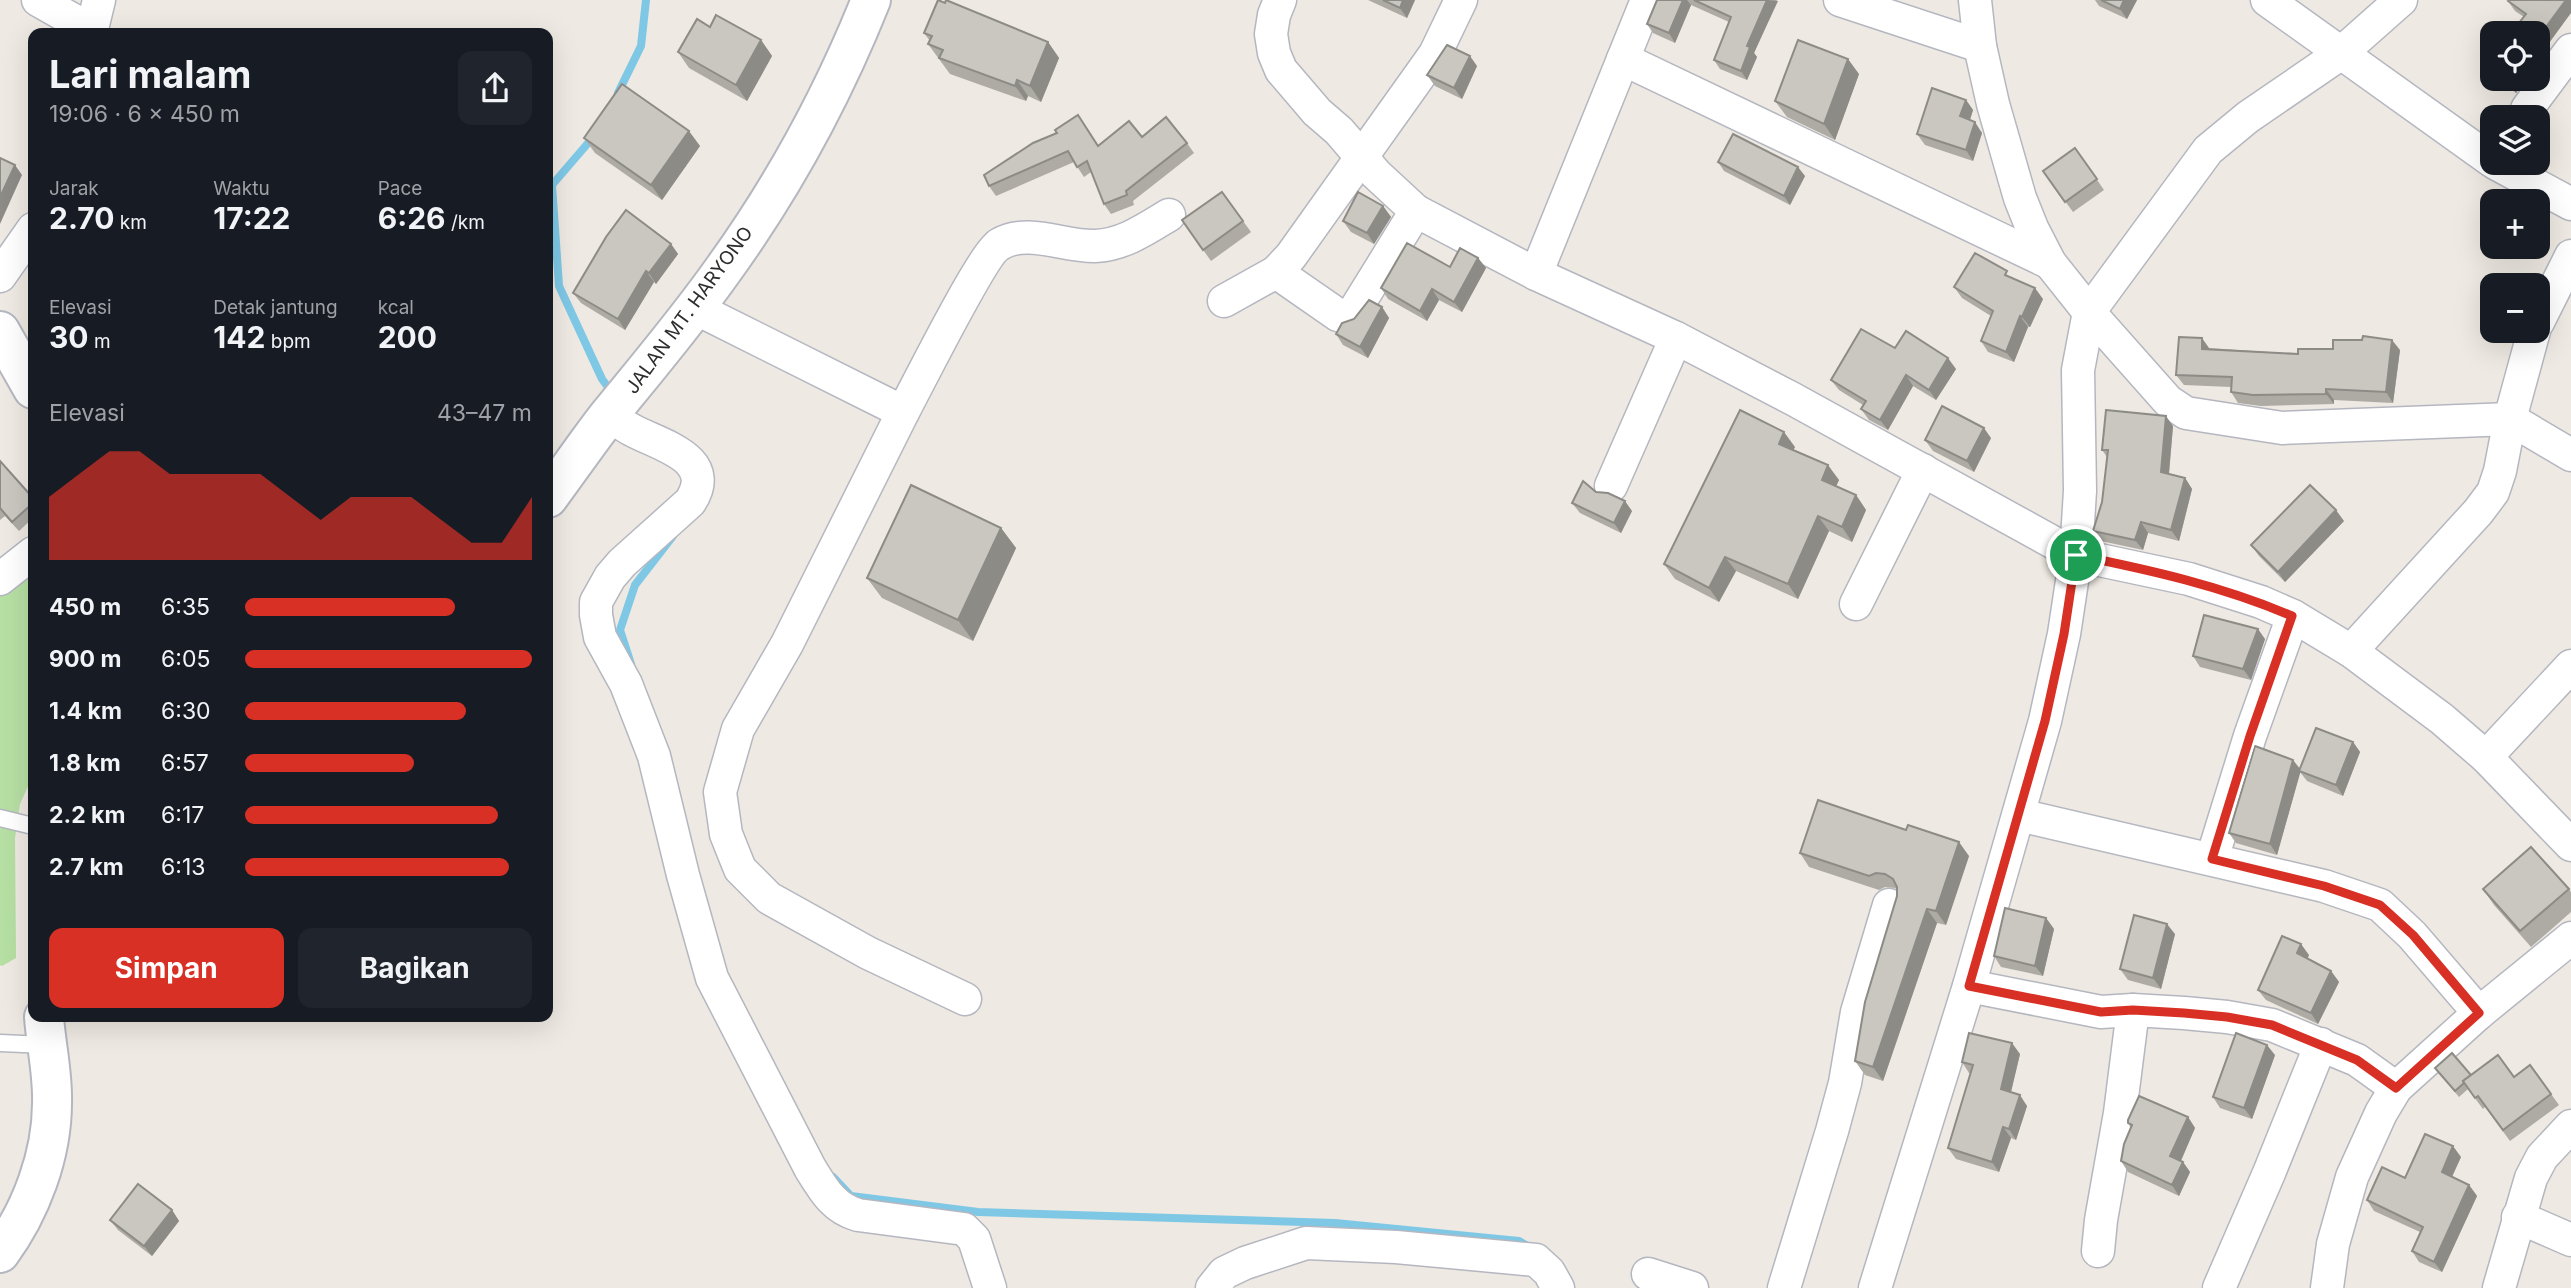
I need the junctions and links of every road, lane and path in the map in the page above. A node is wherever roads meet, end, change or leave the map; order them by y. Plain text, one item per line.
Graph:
1 (38, 0) edge
2 (99, 0) edge
3 (871, 0) edge
4 (1280, 0) edge
5 (1461, 0) edge
6 (1647, 0) edge
7 (1840, 0) edge
8 (1975, 0) edge
9 (2267, 0) edge
10 (2400, 0) edge
11 (84, 28) edge
12 (92, 28) edge
13 (1980, 46) junction
14 (2571, 50) edge
15 (2340, 54) junction
16 (1623, 58) junction
17 (2530, 105) edge
18 (2480, 152) edge
19 (1361, 156) junction
20 (2518, 175) edge
21 (2571, 204) edge
22 (1416, 211) junction
23 (1169, 215) dead end
24 (28, 236) edge
25 (2571, 256) edge
26 (2050, 263) junction
27 (1276, 272) junction
28 (1536, 274) junction
29 (0, 276) edge
30 (2550, 298) edge
31 (1224, 301) dead end
32 (695, 308) junction
33 (2089, 312) junction
34 (0, 331) edge
35 (1676, 338) junction
36 (2530, 343) edge
37 (28, 380) edge
38 (620, 404) junction
39 (902, 412) junction
40 (2510, 419) junction
41 (2571, 455) edge
42 (1923, 470) junction
43 (1611, 486) dead end
44 (553, 491) edge
45 (2076, 555) junction
46 (28, 556) edge
47 (0, 579) edge
48 (1856, 604) dead end
49 (2292, 616) junction
50 (2351, 651) junction
51 (2571, 666) edge
52 (2486, 757) junction
53 (2018, 815) junction
54 (0, 818) edge
55 (28, 825) edge
56 (2571, 845) edge
57 (2212, 859) junction
58 (1889, 905) dead end
59 (2571, 937) edge
60 (1969, 986) junction
61 (965, 999) dead end
62 (2133, 1010) junction
63 (2479, 1013) junction
64 (45, 1031) edge
65 (0, 1043) edge
66 (2321, 1044) junction
67 (2396, 1088) junction
68 (2571, 1126) edge
69 (2518, 1217) junction
70 (2571, 1240) edge
71 (2, 1248) edge
72 (2098, 1251) dead end
73 (1648, 1275) dead end
74 (1549, 1283) edge
75 (990, 1288) edge
76 (1212, 1288) edge
77 (1692, 1288) edge
78 (1784, 1288) edge
79 (1875, 1288) edge
80 (2219, 1288) edge
81 (2327, 1288) edge
82 (2498, 1288) edge

1 - 11 street
2 - 12 street
3 - 32 street, JALAN MT. HARYONO
4 - 19 street
5 - 19 street
6 - 16 street
7 - 13 street
8 - 13 street
9 - 15 street
10 - 15 street
13 - 26 street
14 - 17 street
15 - 18 street
15 - 33 street
16 - 26 street
16 - 28 street
19 - 22 street
19 - 27 street
20 - 21 street
22 - 27 street
22 - 28 street
23 - 39 street
24 - 29 street
25 - 30 street
26 - 33 street
27 - 31 street
28 - 35 street
32 - 38 street, JALAN MT. HARYONO
32 - 39 street
33 - 40 street
33 - 45 street
34 - 37 street
35 - 42 street
35 - 43 street
36 - 40 street
38 - 44 street, JALAN MT. HARYONO
38 - 75 street
39 - 61 street
40 - 41 street
40 - 50 street
42 - 45 street
42 - 48 street
45 - 49 street
45 - 53 street
46 - 47 street
49 - 50 street
49 - 57 street
50 - 52 street
51 - 52 street
52 - 56 street
53 - 57 street
53 - 60 street
54 - 55 lane
57 - 63 street
58 - 78 street
59 - 63 street
60 - 62 street
60 - 79 street
62 - 66 street
62 - 72 street
63 - 67 street
64 - 65 lane
64 - 71 street
66 - 67 street
66 - 80 street
67 - 81 street
68 - 69 street
69 - 70 street
69 - 82 street
73 - 77 street
74 - 76 street

